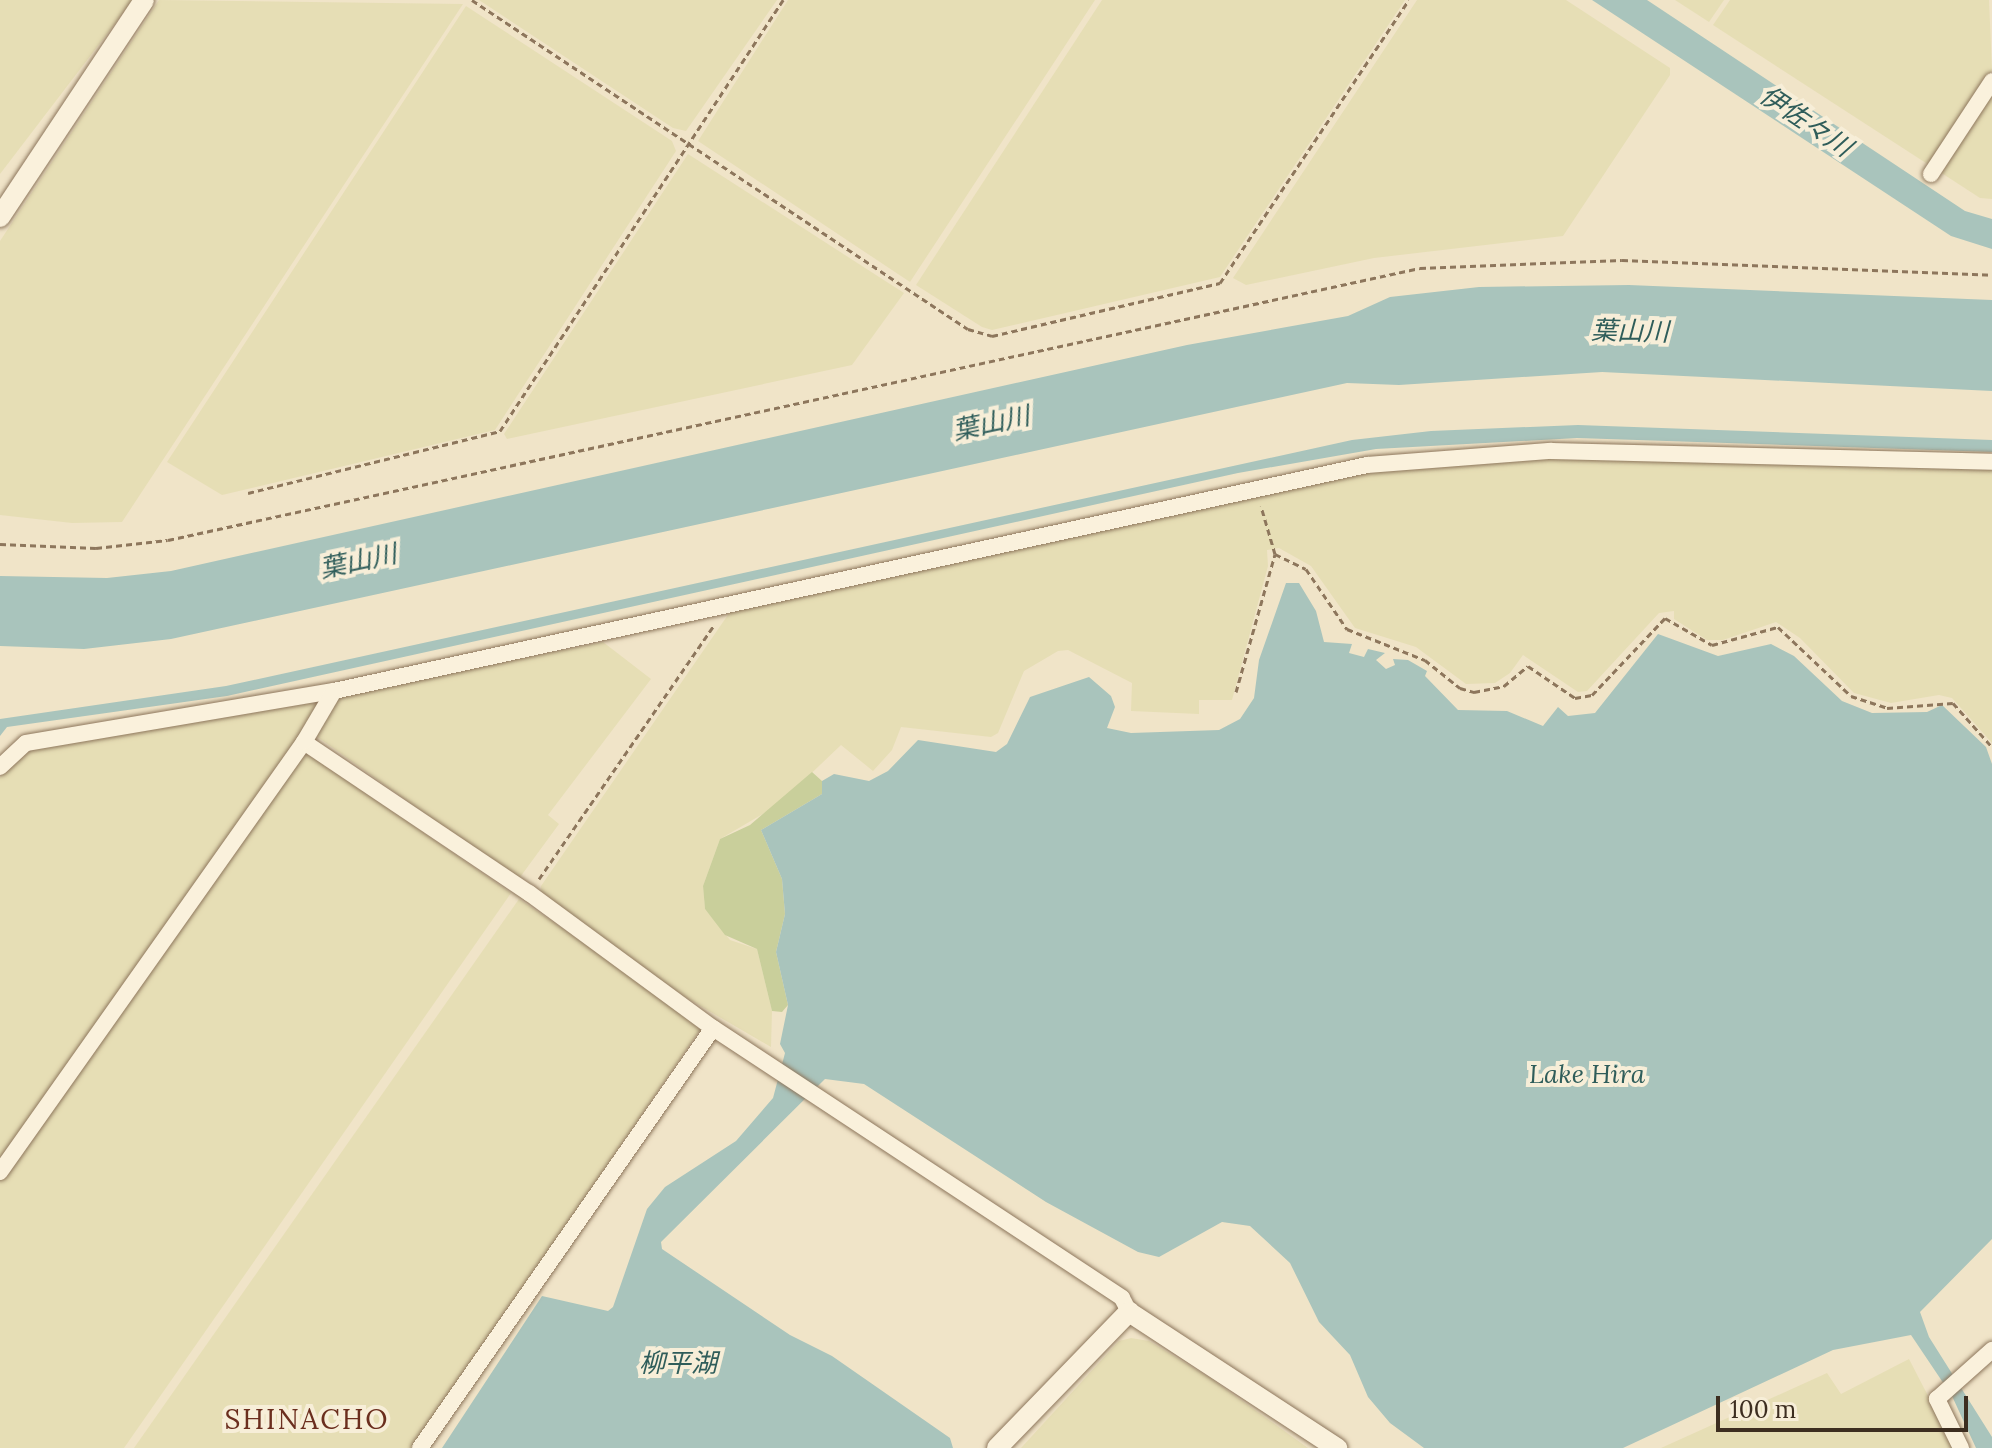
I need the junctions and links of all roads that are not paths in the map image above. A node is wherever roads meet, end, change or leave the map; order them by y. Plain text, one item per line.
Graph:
1 (144, 0) edge
2 (1992, 81) edge
3 (1931, 174) dead end
4 (0, 217) edge
5 (1992, 462) edge
6 (334, 691) junction
7 (304, 742) junction
8 (0, 767) edge
9 (713, 1028) junction
10 (0, 1172) edge
11 (1129, 1312) junction
12 (1992, 1350) edge
13 (420, 1448) edge
14 (997, 1448) edge
15 (1337, 1448) edge
16 (1961, 1448) edge

1 - 4 street
2 - 3 street
5 - 6 street
6 - 7 street
6 - 8 street
7 - 9 street
7 - 10 street
9 - 11 street
9 - 13 street
11 - 14 street
11 - 15 street
12 - 16 street

